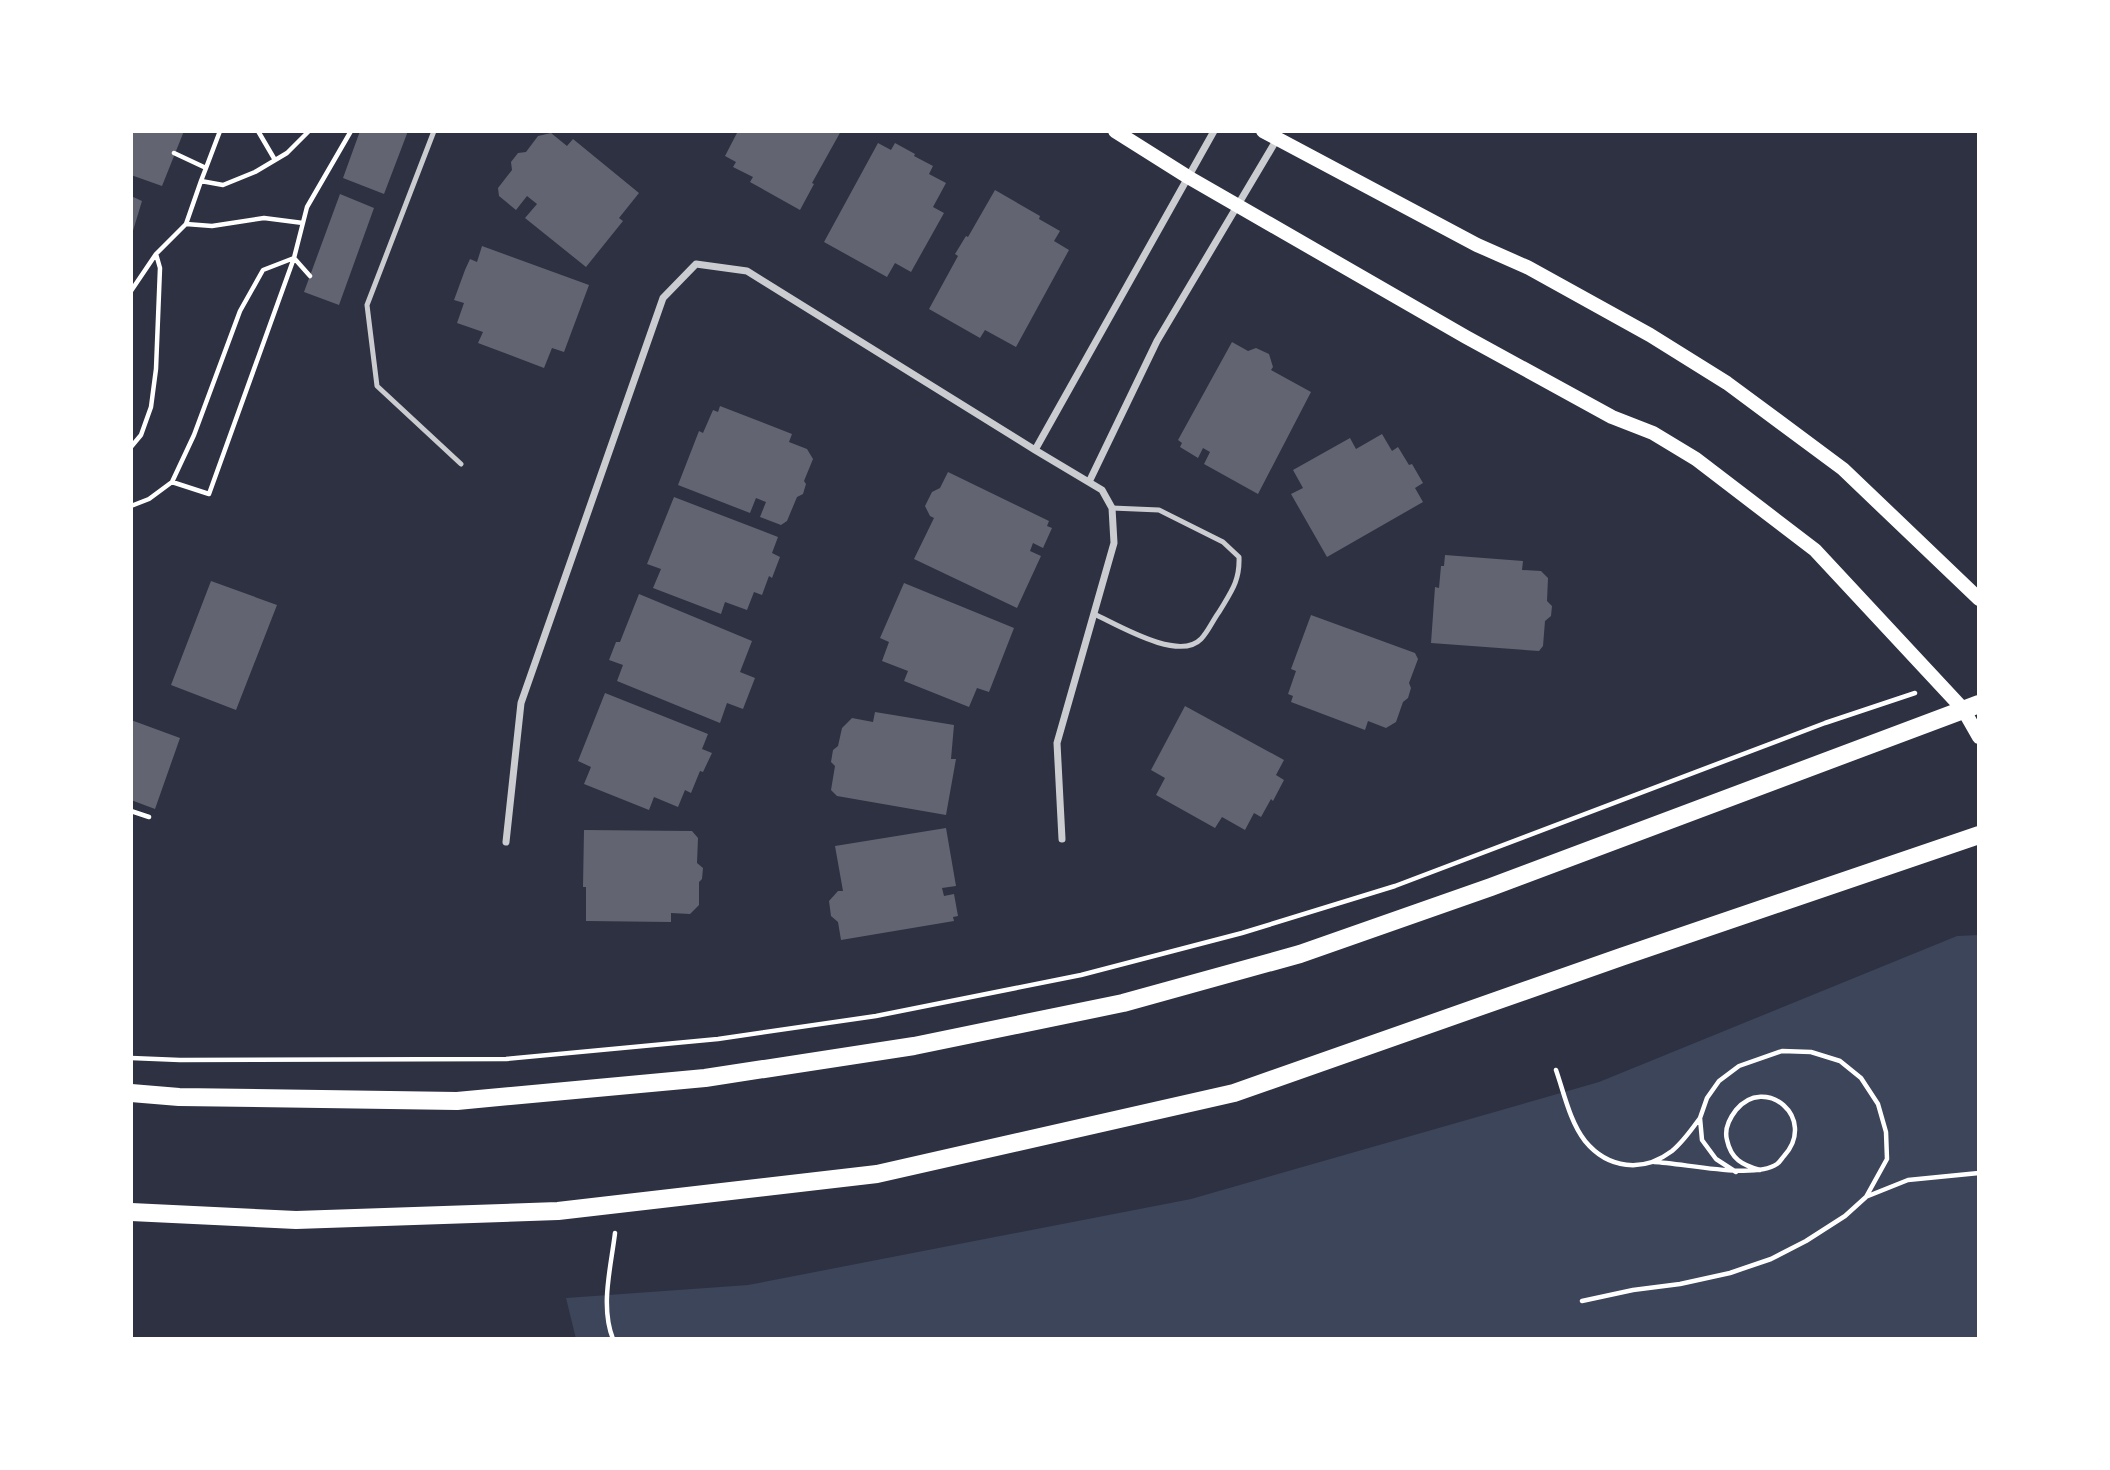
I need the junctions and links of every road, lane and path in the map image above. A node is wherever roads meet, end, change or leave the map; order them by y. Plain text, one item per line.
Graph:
1 (220, 131) edge
2 (258, 131) edge
3 (309, 131) edge
4 (351, 131) edge
5 (434, 131) edge
6 (1115, 131) edge
7 (1214, 131) edge
8 (1264, 131) edge
9 (1277, 139) junction
10 (174, 153) dead end
11 (275, 160) junction
12 (206, 168) junction
13 (1188, 177) junction
14 (201, 181) junction
15 (1238, 205) junction
16 (303, 223) junction
17 (186, 224) junction
18 (156, 254) junction
19 (294, 258) junction
20 (310, 275) dead end
21 (131, 291) edge
22 (134, 440) edge
23 (131, 447) edge
24 (1035, 450) junction
25 (461, 464) dead end
26 (172, 482) junction
27 (1089, 482) junction
28 (131, 506) edge
29 (1112, 508) junction
30 (1979, 599) edge
31 (1094, 614) junction
32 (1940, 684) junction
33 (1971, 706) edge
34 (1979, 737) edge
35 (131, 811) edge
36 (149, 817) dead end
37 (1979, 835) edge
38 (1062, 839) dead end
39 (506, 842) dead end
40 (131, 1058) edge
41 (1556, 1070) dead end
42 (131, 1093) edge
43 (1700, 1118) junction
44 (1654, 1162) junction
45 (1759, 1170) junction
46 (1736, 1171) junction
47 (1979, 1173) edge
48 (1866, 1197) junction
49 (618, 1204) junction
50 (131, 1212) edge
51 (1582, 1301) dead end
52 (613, 1339) edge

1 - 12 path
2 - 11 path
3 - 11 path
4 - 16 path
5 - 25 lane
6 - 13 main road
7 - 13 street
8 - 9 main road
9 - 15 street
9 - 30 main road
10 - 12 path
11 - 14 path
12 - 14 path
13 - 15 main road
13 - 24 street
14 - 17 path
15 - 27 street
15 - 32 main road
16 - 17 path
16 - 19 path
17 - 18 path
18 - 21 path
18 - 22 path
19 - 20 path
19 - 26 path
19 - 26 path
22 - 23 path
24 - 27 street
24 - 39 street
26 - 28 path
27 - 29 street
29 - 31 street
29 - 31 lane
31 - 38 street
32 - 33 main road
32 - 40 path
33 - 34 main road
33 - 42 main road
35 - 36 path
37 - 49 main road
41 - 44 path
43 - 44 path
43 - 46 path
43 - 48 path
44 - 46 path
45 - 45 path
45 - 46 path
47 - 48 path
48 - 51 path
49 - 50 main road
49 - 52 path

